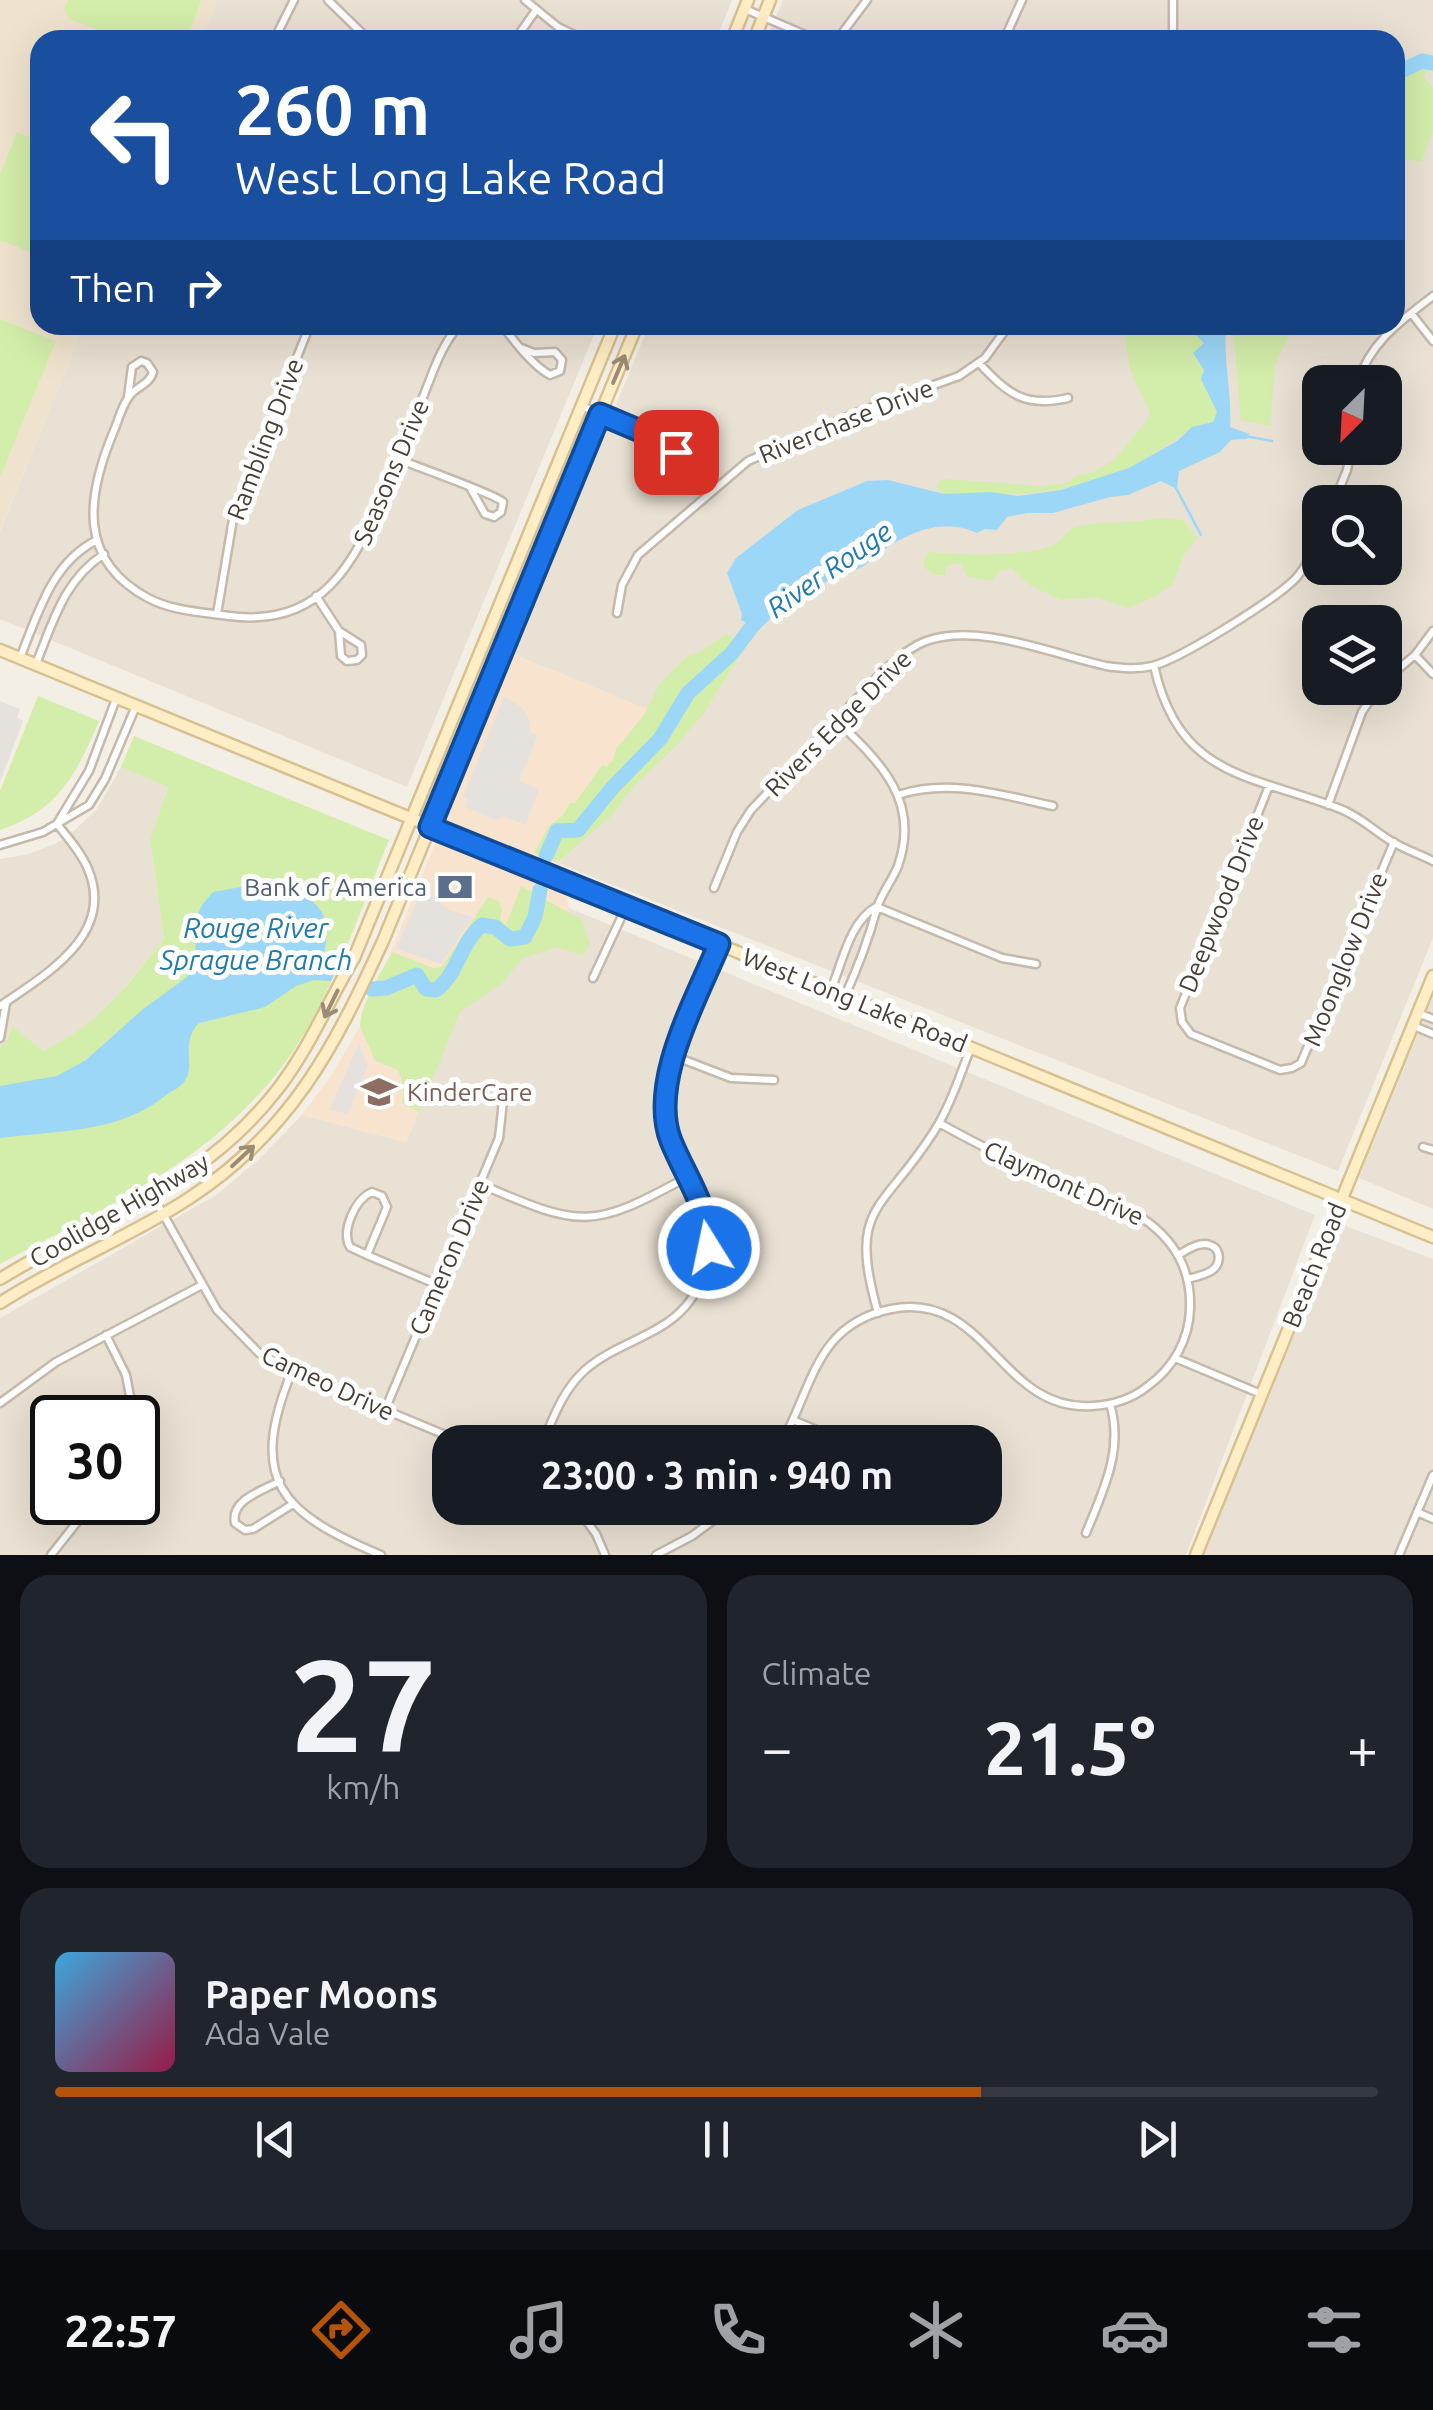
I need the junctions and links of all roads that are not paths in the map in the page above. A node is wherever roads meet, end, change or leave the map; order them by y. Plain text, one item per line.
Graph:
1 (294, 0) edge
2 (328, 0) edge
3 (525, 0) edge
4 (770, 0) edge
5 (867, 0) edge
6 (1022, 0) edge
7 (1172, 0) edge
8 (746, 4) edge
9 (536, 10) junction
10 (763, 17) junction
11 (279, 30) edge
12 (360, 30) edge
13 (522, 30) edge
14 (569, 30) edge
15 (736, 30) edge
16 (758, 30) edge
17 (794, 30) edge
18 (844, 30) edge
19 (1008, 30) edge
20 (1173, 30) edge
21 (1433, 296) edge
22 (1411, 313) junction
23 (1405, 319) edge
24 (306, 335) edge
25 (453, 335) edge
26 (510, 335) edge
27 (611, 335) edge
28 (634, 335) edge
29 (1002, 335) edge
30 (1388, 335) edge
31 (1433, 340) edge
32 (521, 348) junction
33 (979, 363) junction
34 (1366, 365) edge
35 (128, 397) junction
36 (1068, 398) dead end
37 (582, 406) junction
38 (600, 414) junction
39 (398, 459) junction
40 (472, 489) junction
41 (710, 491) junction
42 (97, 540) junction
43 (104, 554) junction
44 (1302, 569) edge
45 (316, 596) junction
46 (617, 612) dead end
47 (216, 614) junction
48 (339, 631) junction
49 (1433, 631) edge
50 (0, 650) edge
51 (1414, 654) junction
52 (20, 658) junction
53 (36, 665) junction
54 (1402, 665) edge
55 (1154, 666) junction
56 (1433, 674) edge
57 (464, 689) junction
58 (116, 698) junction
59 (1367, 705) edge
60 (136, 706) junction
61 (479, 707) junction
62 (453, 716) junction
63 (836, 720) junction
64 (467, 737) junction
65 (1269, 786) junction
66 (898, 795) junction
67 (1328, 805) junction
68 (1053, 806) dead end
69 (410, 817) junction
70 (57, 824) junction
71 (430, 827) junction
72 (1394, 842) junction
73 (0, 846) edge
74 (1433, 861) edge
75 (714, 888) dead end
76 (626, 907) junction
77 (877, 907) junction
78 (364, 931) junction
79 (719, 944) junction
80 (382, 945) junction
81 (354, 958) junction
82 (1036, 964) dead end
83 (369, 972) junction
84 (1433, 976) edge
85 (593, 978) dead end
86 (831, 990) junction
87 (845, 996) junction
88 (3, 1004) edge
89 (1418, 1013) junction
90 (1433, 1019) edge
91 (1182, 1022) joint
92 (1413, 1025) junction
93 (1433, 1034) edge
94 (0, 1038) edge
95 (972, 1047) junction
96 (674, 1056) junction
97 (774, 1080) dead end
98 (503, 1101) dead end
99 (939, 1123) junction
100 (1423, 1148) dead end
101 (1433, 1150) edge
102 (689, 1176) junction
103 (480, 1184) junction
104 (153, 1196) junction
105 (1340, 1200) junction
106 (164, 1213) junction
107 (1433, 1237) edge
108 (1178, 1254) junction
109 (367, 1255) junction
110 (0, 1279) edge
111 (1187, 1279) junction
112 (202, 1285) junction
113 (438, 1285) junction
114 (0, 1302) edge
115 (878, 1312) junction
116 (106, 1335) junction
117 (1174, 1358) junction
118 (292, 1371) junction
119 (1261, 1394) junction
120 (132, 1395) edge
121 (0, 1403) edge
122 (1110, 1404) junction
123 (385, 1410) junction
124 (794, 1420) junction
125 (550, 1425) edge
126 (791, 1425) edge
127 (806, 1425) edge
128 (432, 1430) edge
129 (1433, 1475) edge
130 (280, 1481) junction
131 (294, 1504) junction
132 (1417, 1512) junction
133 (1433, 1519) edge
134 (74, 1525) edge
135 (589, 1525) edge
136 (707, 1525) edge
137 (1086, 1533) dead end
138 (50, 1555) edge
139 (382, 1555) edge
140 (605, 1555) edge
141 (656, 1555) edge
142 (1196, 1555) edge
143 (1400, 1555) edge

1 - 11 street
2 - 12 street
3 - 9 street
4 - 10 main road
5 - 18 street
6 - 19 street
7 - 20 street
8 - 10 street
8 - 15 main road
9 - 13 street
9 - 14 street
10 - 16 main road
10 - 17 street
21 - 22 street
22 - 23 street
22 - 31 street
24 - 47 street, Rambling Drive
25 - 39 street, Seasons Drive
26 - 32 street
27 - 37 main road, Coolidge Highway
38 -> 28 main road, Coolidge Highway
29 - 33 street, Riverchase Drive
30 - 34 street
32 - 32 street
33 - 36 street
33 - 41 street, Riverchase Drive
35 - 35 street
35 - 42 street
37 - 38 street
37 - 57 main road, Coolidge Highway
38 - 41 street
38 - 61 main road, Coolidge Highway
39 - 40 street
39 - 45 street, Seasons Drive
40 - 40 street
41 - 46 street, Riverchase Drive
42 - 43 street, Seasons Drive
42 - 52 street
43 - 47 street, Seasons Drive
43 - 53 street
44 - 55 street, Rivers Edge Drive
45 - 47 street, Seasons Drive
45 - 48 street
48 - 48 street
49 - 51 street
50 - 52 main road, West Long Lake Road
51 - 54 street
51 - 56 street
52 - 53 main road, West Long Lake Road
53 - 58 main road, West Long Lake Road
55 - 63 street, Rivers Edge Drive
55 - 65 street
57 - 61 main road
57 - 62 main road, Coolidge Highway
58 - 60 main road, West Long Lake Road
58 - 70 street
59 - 67 street
60 - 69 main road, West Long Lake Road
60 - 70 street
61 - 64 main road, Coolidge Highway
62 - 64 main road
62 - 69 main road, Coolidge Highway
63 - 66 street
63 - 75 street, Rivers Edge Drive
64 - 71 main road, Coolidge Highway
65 - 67 street
65 - 91 street, Deepwood Drive
66 - 68 street
66 - 77 street
67 - 72 street
69 - 71 main road, West Long Lake Road
69 - 78 main road, Coolidge Highway
70 - 73 street
70 - 88 street
71 - 76 main road, West Long Lake Road
71 - 80 main road, Coolidge Highway
72 - 74 street
72 - 91 street, Moonglow Drive
76 - 79 main road, West Long Lake Road
76 - 85 street
77 - 82 street
77 - 86 street
77 - 87 street
78 - 80 main road
78 - 81 main road, Coolidge Highway
79 - 86 main road, West Long Lake Road
79 - 96 street
80 - 83 main road, Coolidge Highway
81 - 83 main road
81 -> 104 main road, Coolidge Highway
106 -> 83 main road, Coolidge Highway
84 - 89 main road, Beach Road
86 - 87 main road, West Long Lake Road
87 - 95 main road, West Long Lake Road
88 - 94 street
89 - 90 street
89 - 92 main road, Beach Road
92 - 93 street
92 - 105 main road, Beach Road
95 - 99 street
95 - 105 main road, West Long Lake Road
96 - 97 street
96 - 102 street
98 - 103 street, Cameron Drive
99 - 108 street, Claymont Drive
99 - 115 street
100 - 101 street
102 - 103 street
102 - 125 street
103 - 113 street, Cameron Drive
104 - 106 street, Cameo Drive
104 - 110 main road, Coolidge Highway
105 - 107 main road, West Long Lake Road
105 - 119 main road, Beach Road
106 - 112 street, Cameo Drive
106 - 114 main road, Coolidge Highway
108 - 111 street, Claymont Drive
108 - 111 street
109 - 109 street
109 - 113 street
111 - 117 street, Claymont Drive
112 - 116 street
112 - 118 street, Cameo Drive
113 - 123 street, Cameron Drive
115 - 122 street
115 - 124 street
116 - 120 street
116 - 121 street
117 - 119 street
117 - 122 street
118 - 123 street, Cameo Drive
118 - 130 street
119 - 142 main road, Beach Road
122 - 137 street
123 - 128 street, Cameo Drive
124 - 126 street
124 - 127 street
129 - 132 street
130 - 131 street
130 - 131 street
131 - 139 street
132 - 133 street
132 - 143 street
134 - 138 street
135 - 140 street
136 - 141 street

